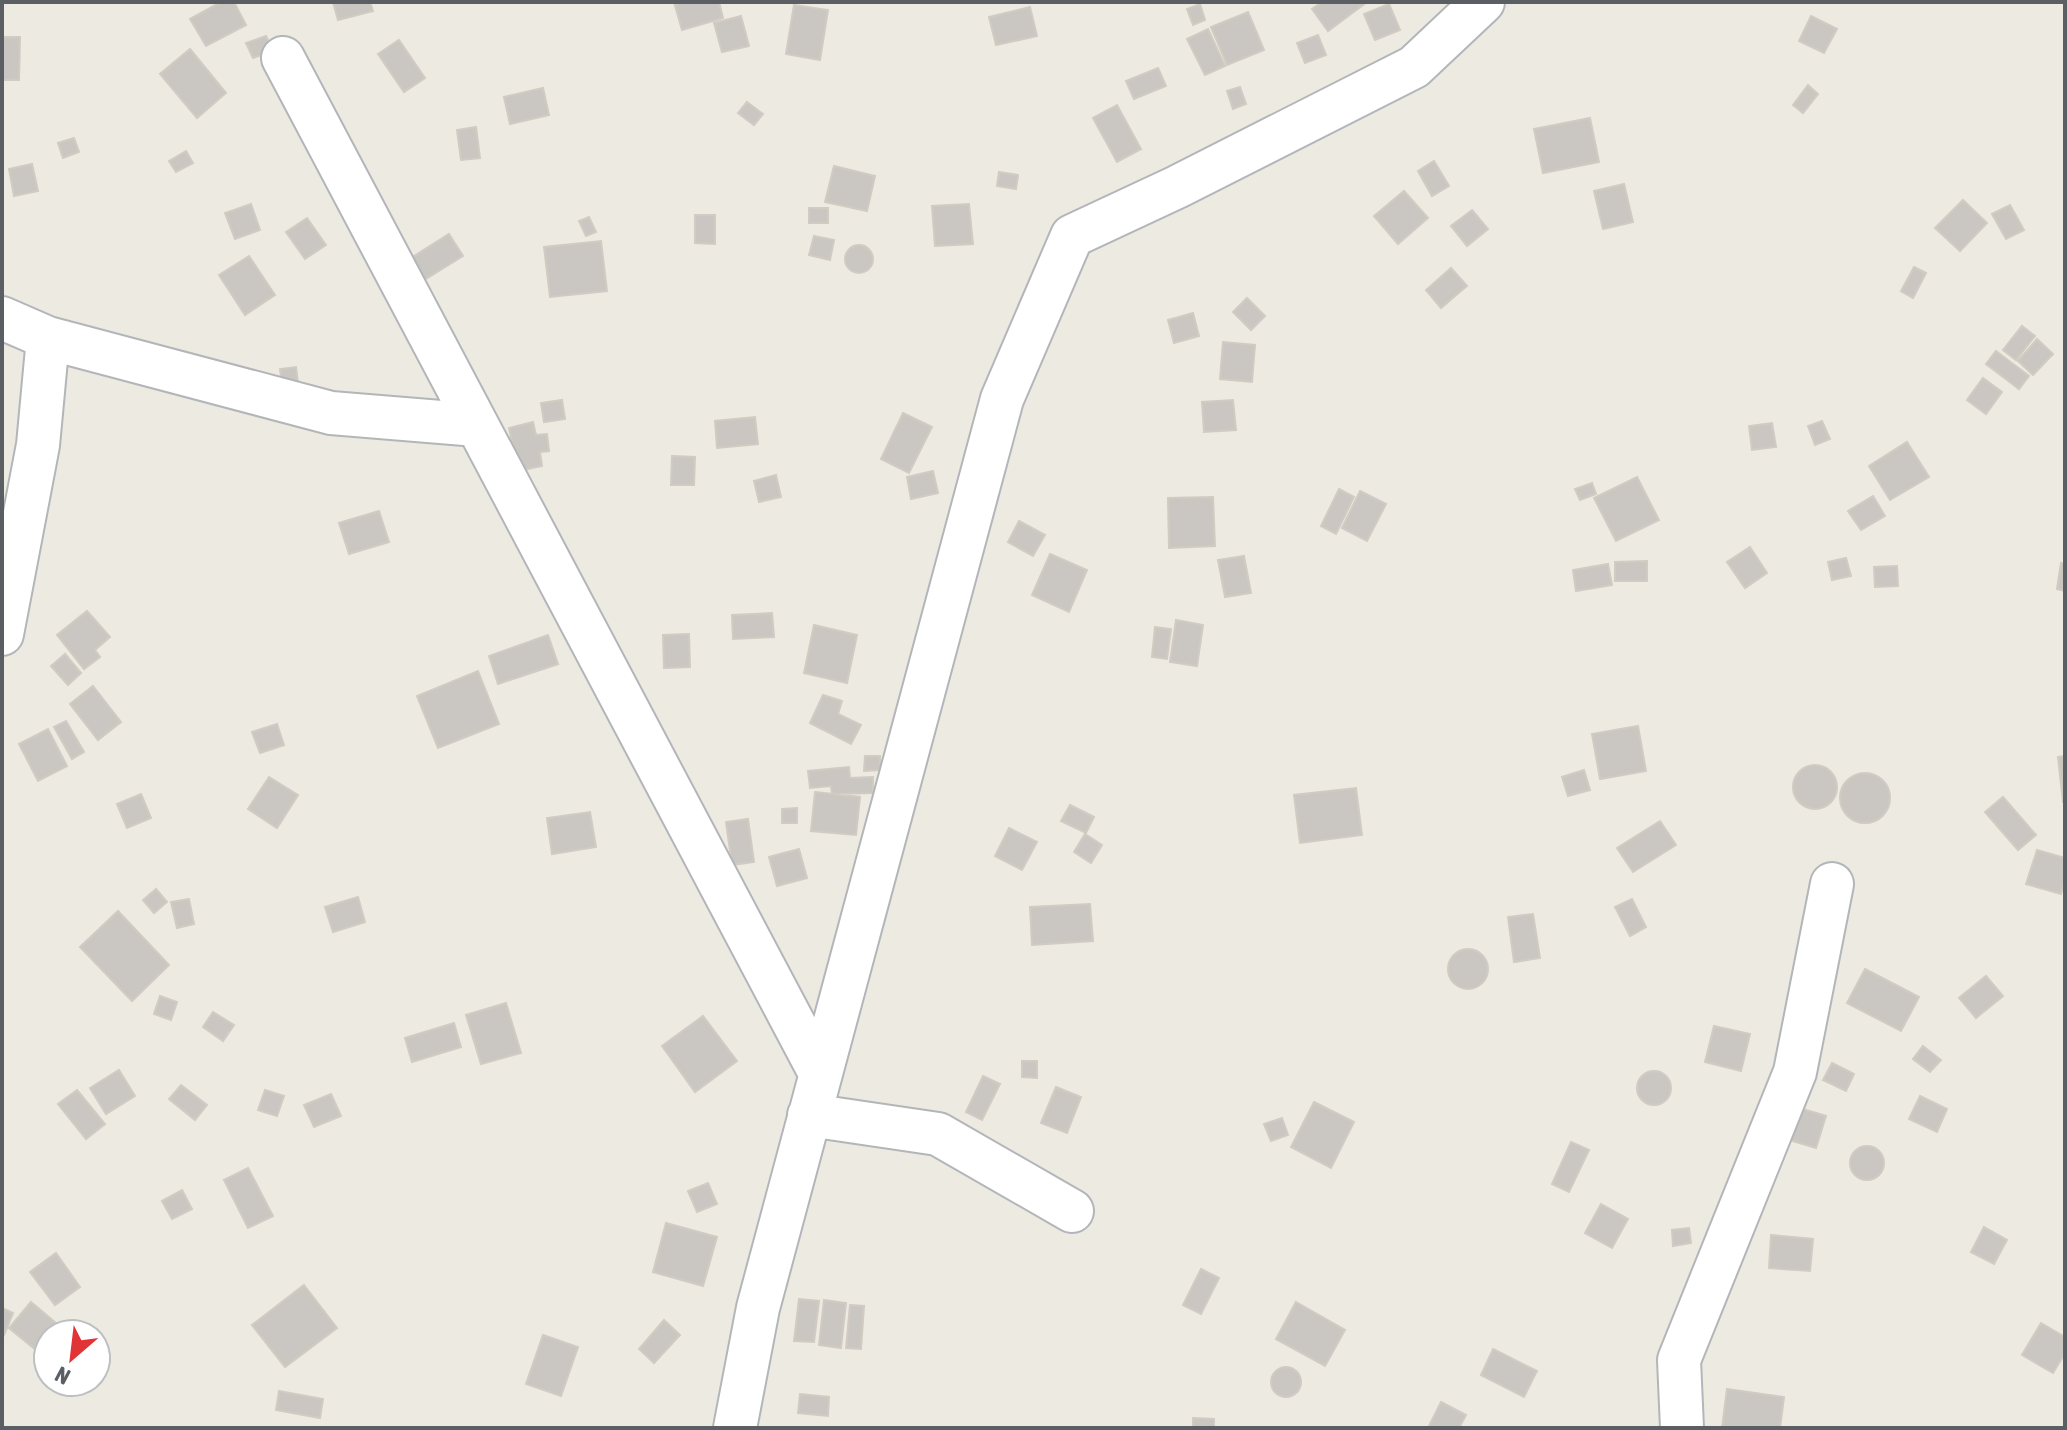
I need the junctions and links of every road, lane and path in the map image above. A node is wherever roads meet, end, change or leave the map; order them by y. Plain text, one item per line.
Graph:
1 (1483, 2) edge
2 (283, 58) dead end
3 (2, 318) edge
4 (48, 338) junction
5 (477, 425) junction
6 (2, 634) edge
7 (1832, 884) dead end
8 (820, 1073) junction
9 (809, 1115) junction
10 (1072, 1211) dead end
11 (735, 1428) edge
12 (1682, 1428) edge

1 - 8 street
2 - 5 street
3 - 4 street
4 - 5 street
4 - 6 street
5 - 8 street
7 - 12 street
8 - 9 street
9 - 10 street
9 - 11 street

